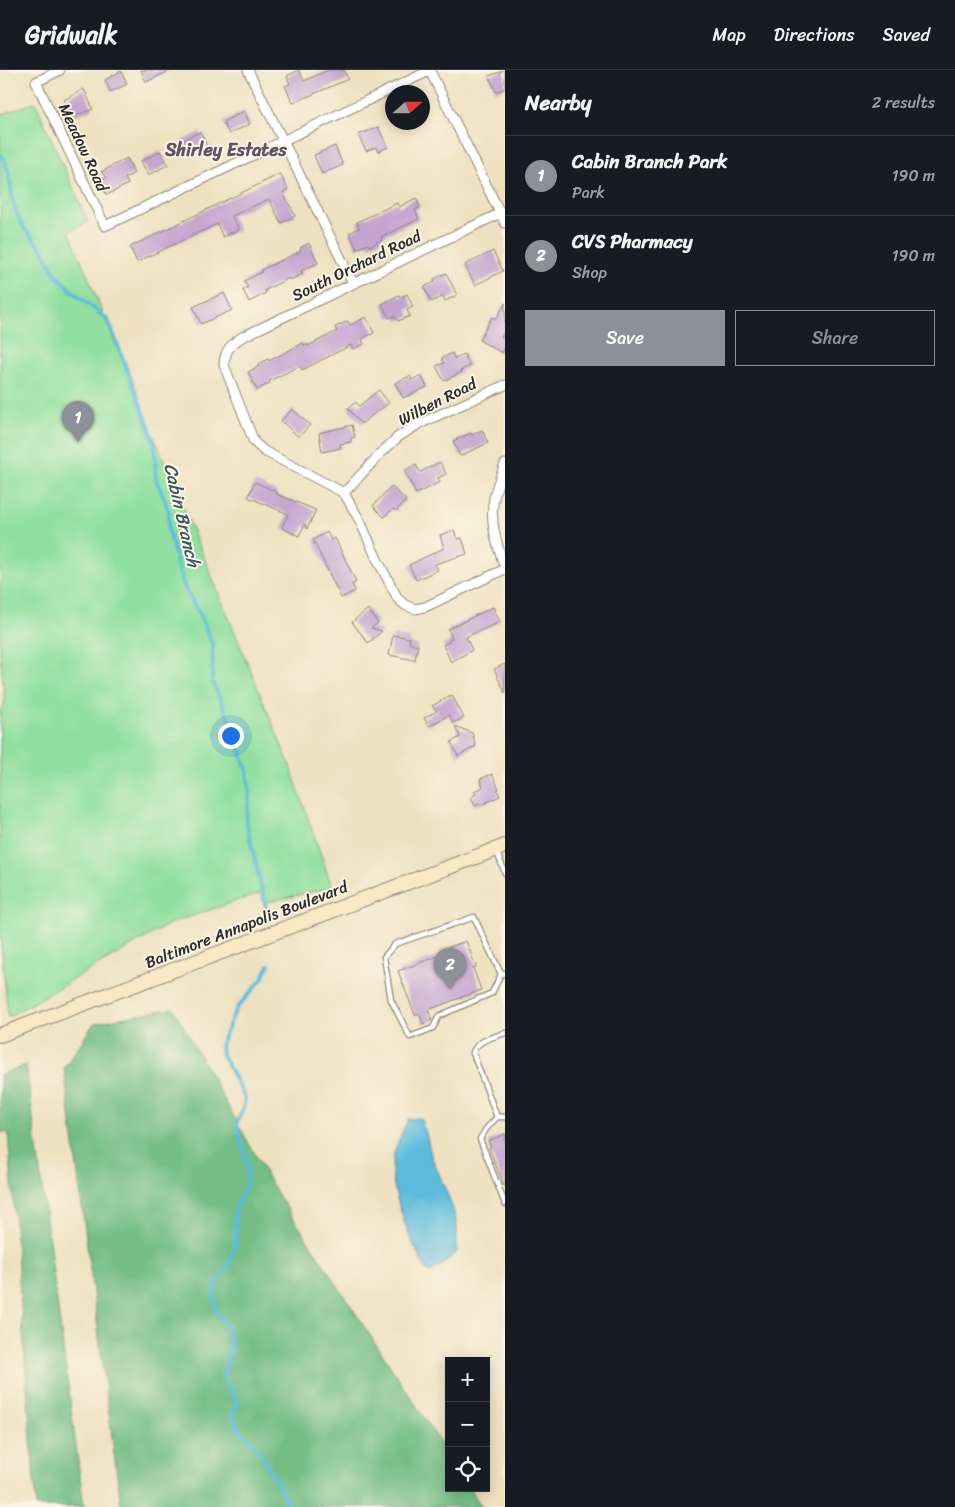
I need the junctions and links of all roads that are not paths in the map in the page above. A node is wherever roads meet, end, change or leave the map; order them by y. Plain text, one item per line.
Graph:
1 (60, 70) edge
2 (248, 70) edge
3 (430, 70) edge
4 (282, 140) junction
5 (503, 212) edge
6 (505, 223) edge
7 (353, 283) junction
8 (505, 385) edge
9 (505, 464) edge
10 (344, 493) junction
11 (505, 568) edge
12 (500, 847) edge
13 (505, 873) edge
14 (503, 973) edge
15 (505, 1033) edge
16 (0, 1035) edge
17 (497, 1117) junction
18 (505, 1117) edge
19 (505, 1204) edge

1 - 4 street, Meadow Road
2 - 4 street
3 - 4 street
3 - 5 street
4 - 7 street
5 - 6 street
5 - 7 street, South Orchard Road
7 - 10 street, South Orchard Road
8 - 10 street, Wilben Road
9 - 11 street
10 - 11 street
12 - 13 lane
12 - 16 main road, Baltimore Annapolis Boulevard
14 - 14 lane
15 - 17 lane
17 - 18 lane
17 - 19 lane

